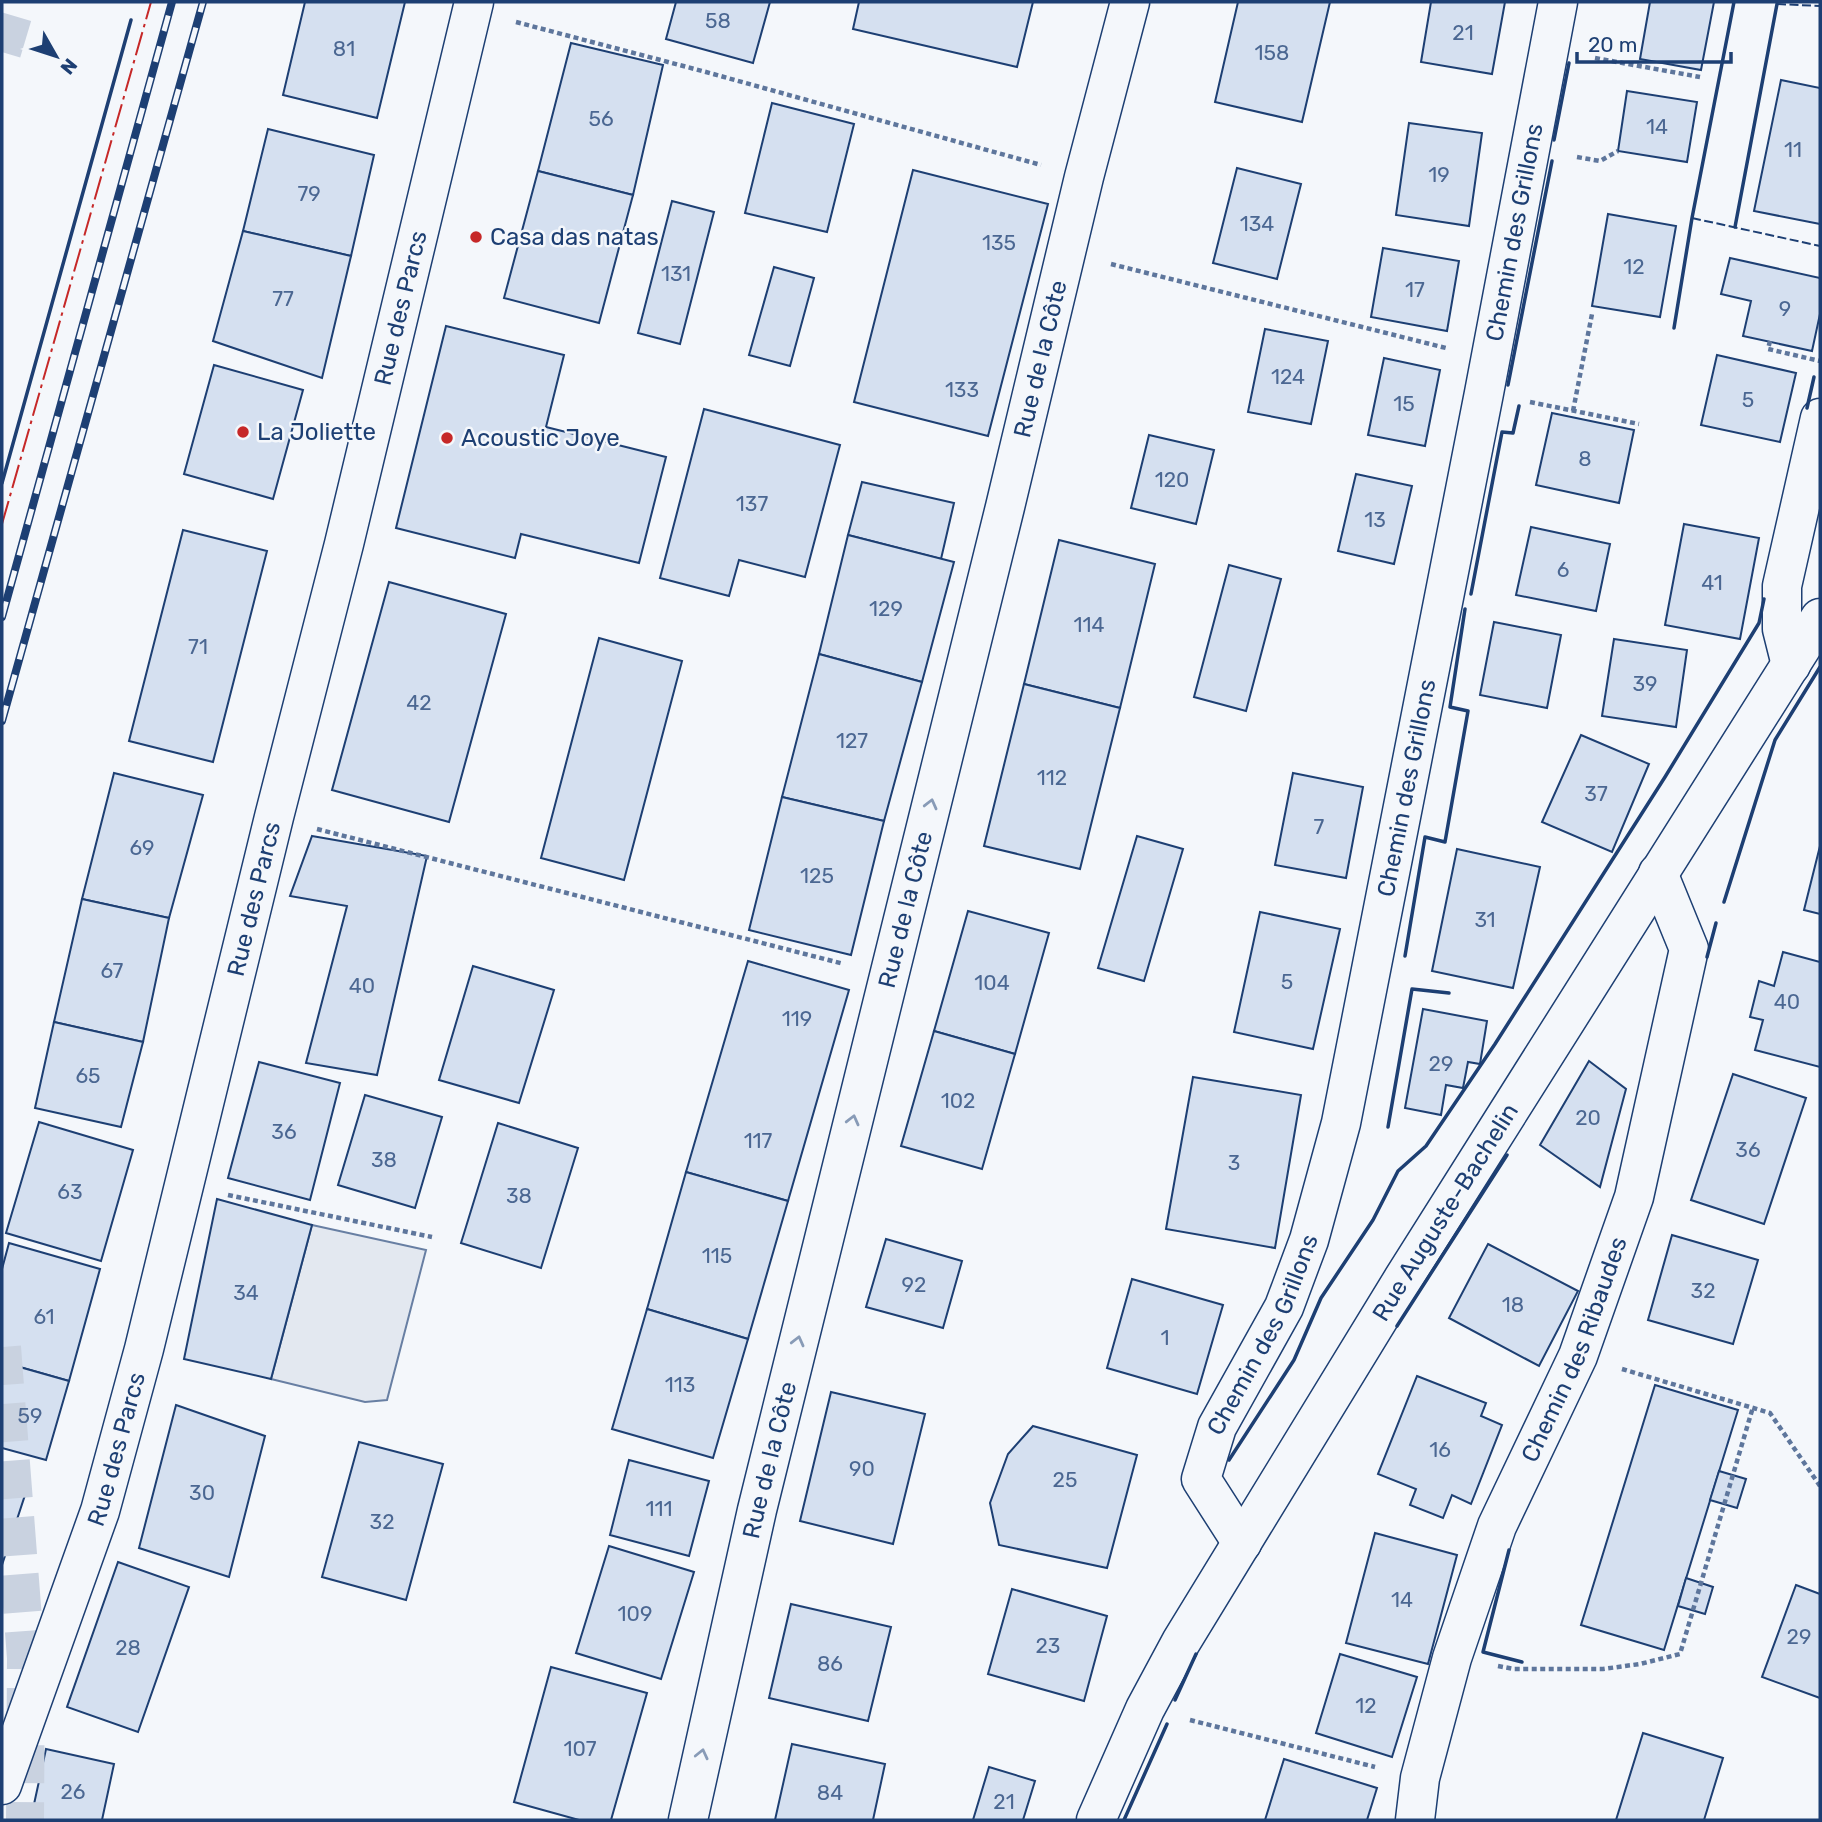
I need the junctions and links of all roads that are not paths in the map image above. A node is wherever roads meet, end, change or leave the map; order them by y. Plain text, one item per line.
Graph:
1 (1130, 2) edge
2 (1558, 2) edge
3 (490, 10) edge
4 (1820, 418) edge
5 (1820, 618) edge
6 (1791, 665) junction
7 (1658, 873) junction
8 (1242, 1543) junction
9 (2, 1785) edge
10 (688, 1820) edge
11 (1096, 1820) edge
12 (1415, 1820) edge

10 -> 1 street, Rue de la Côte
2 - 8 street, Chemin des Grillons
3 - 9 street, Rue des Parcs
4 - 6 street
5 - 6 street, Rue Auguste-Bachelin
6 - 7 street, Rue Auguste-Bachelin
7 - 8 street, Rue Auguste-Bachelin
7 - 12 street, Chemin des Ribaudes
8 - 11 street, Rue Auguste-Bachelin

